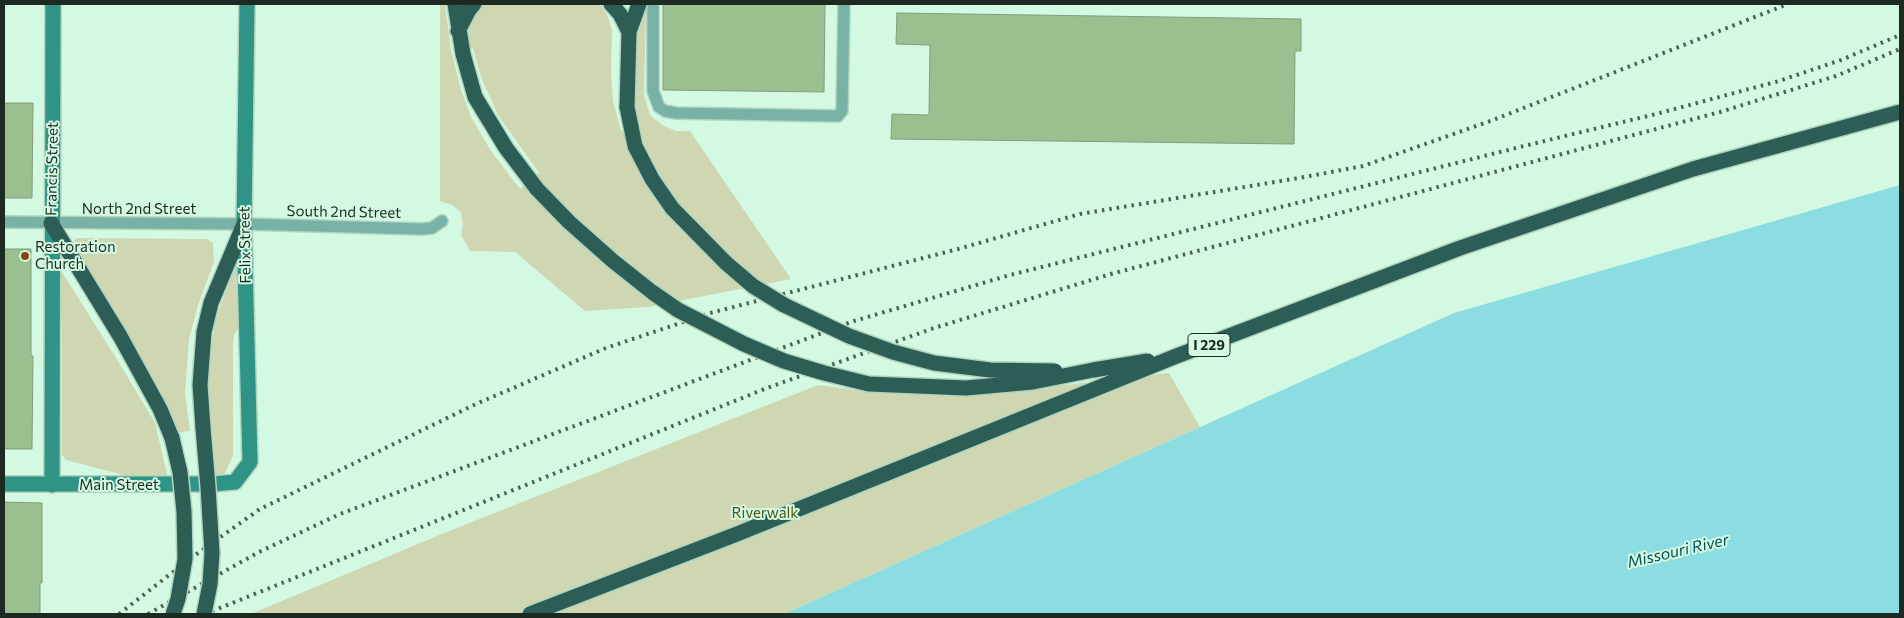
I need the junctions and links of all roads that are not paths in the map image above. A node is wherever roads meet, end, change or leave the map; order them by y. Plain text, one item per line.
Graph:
1 (53, 4) edge
2 (247, 4) edge
3 (455, 4) edge
4 (474, 4) edge
5 (611, 4) edge
6 (639, 4) edge
7 (653, 4) edge
8 (844, 4) edge
9 (458, 31) junction
10 (629, 32) junction
11 (1900, 111) edge
12 (442, 221) dead end
13 (4, 222) edge
14 (51, 223) junction
15 (244, 224) junction
16 (1204, 346) junction
17 (1174, 357) junction
18 (235, 482) joint
19 (4, 484) edge
20 (52, 485) junction
21 (829, 497) junction
22 (173, 614) edge
23 (204, 614) edge
24 (530, 614) edge

1 - 14 main road, Francis Street
2 - 15 main road, Felix Street
3 - 9 highway
4 - 9 highway
5 - 10 highway
6 - 10 highway
7 - 8 street
9 - 17 highway, bridge
10 - 16 highway, bridge
11 - 16 highway, I 229, bridge
11 - 17 highway, I 229, bridge
12 - 15 street, South 2nd Street
13 - 14 street, North 2nd Street
14 - 15 street, North 2nd Street
14 - 20 main road, Francis Street
14 - 22 highway, bridge
15 - 18 main road, Felix Street
15 - 23 highway, bridge
16 - 21 highway, I 229, bridge
17 - 21 highway, I 229, bridge
18 - 20 main road, Main Street
19 - 20 main road, Main Street
21 - 24 highway, I 229, bridge

